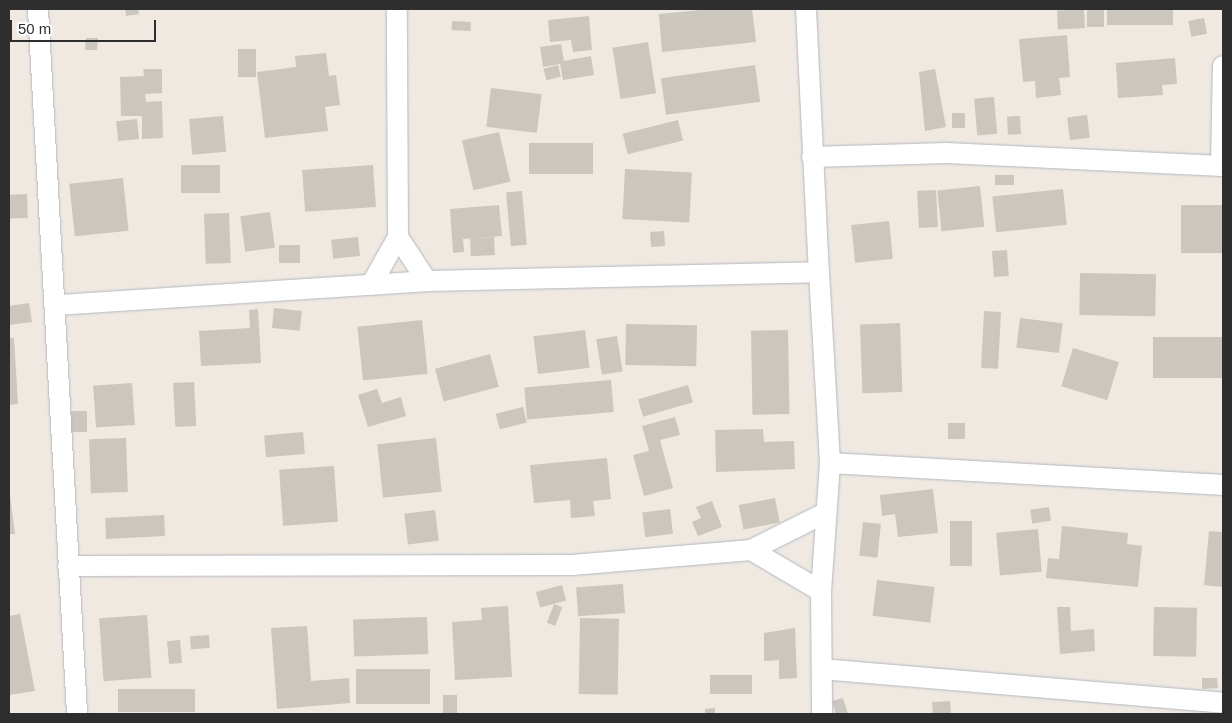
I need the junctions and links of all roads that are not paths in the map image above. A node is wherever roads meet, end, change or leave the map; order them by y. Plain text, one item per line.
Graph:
1 (38, 9) edge
2 (397, 9) edge
3 (806, 9) edge
4 (1223, 66) edge
5 (812, 156) junction
6 (1222, 166) edge
7 (398, 236) junction
8 (818, 272) junction
9 (427, 281) junction
10 (371, 286) junction
11 (58, 305) junction
12 (830, 463) junction
13 (1223, 485) edge
14 (825, 513) junction
15 (751, 550) junction
16 (68, 566) junction
17 (821, 591) junction
18 (822, 669) junction
19 (1223, 703) edge
20 (77, 714) edge
21 (822, 714) edge

1 - 11 street
2 - 7 street
3 - 5 street
4 - 6 street
5 - 6 street
5 - 8 street
7 - 9 street
7 - 10 street
8 - 9 street
8 - 12 street
9 - 10 street
10 - 11 street
11 - 16 street
12 - 13 street
12 - 14 street
14 - 15 street
14 - 17 street
15 - 16 street
15 - 17 street
16 - 20 street
17 - 18 street
18 - 19 street
18 - 21 street

